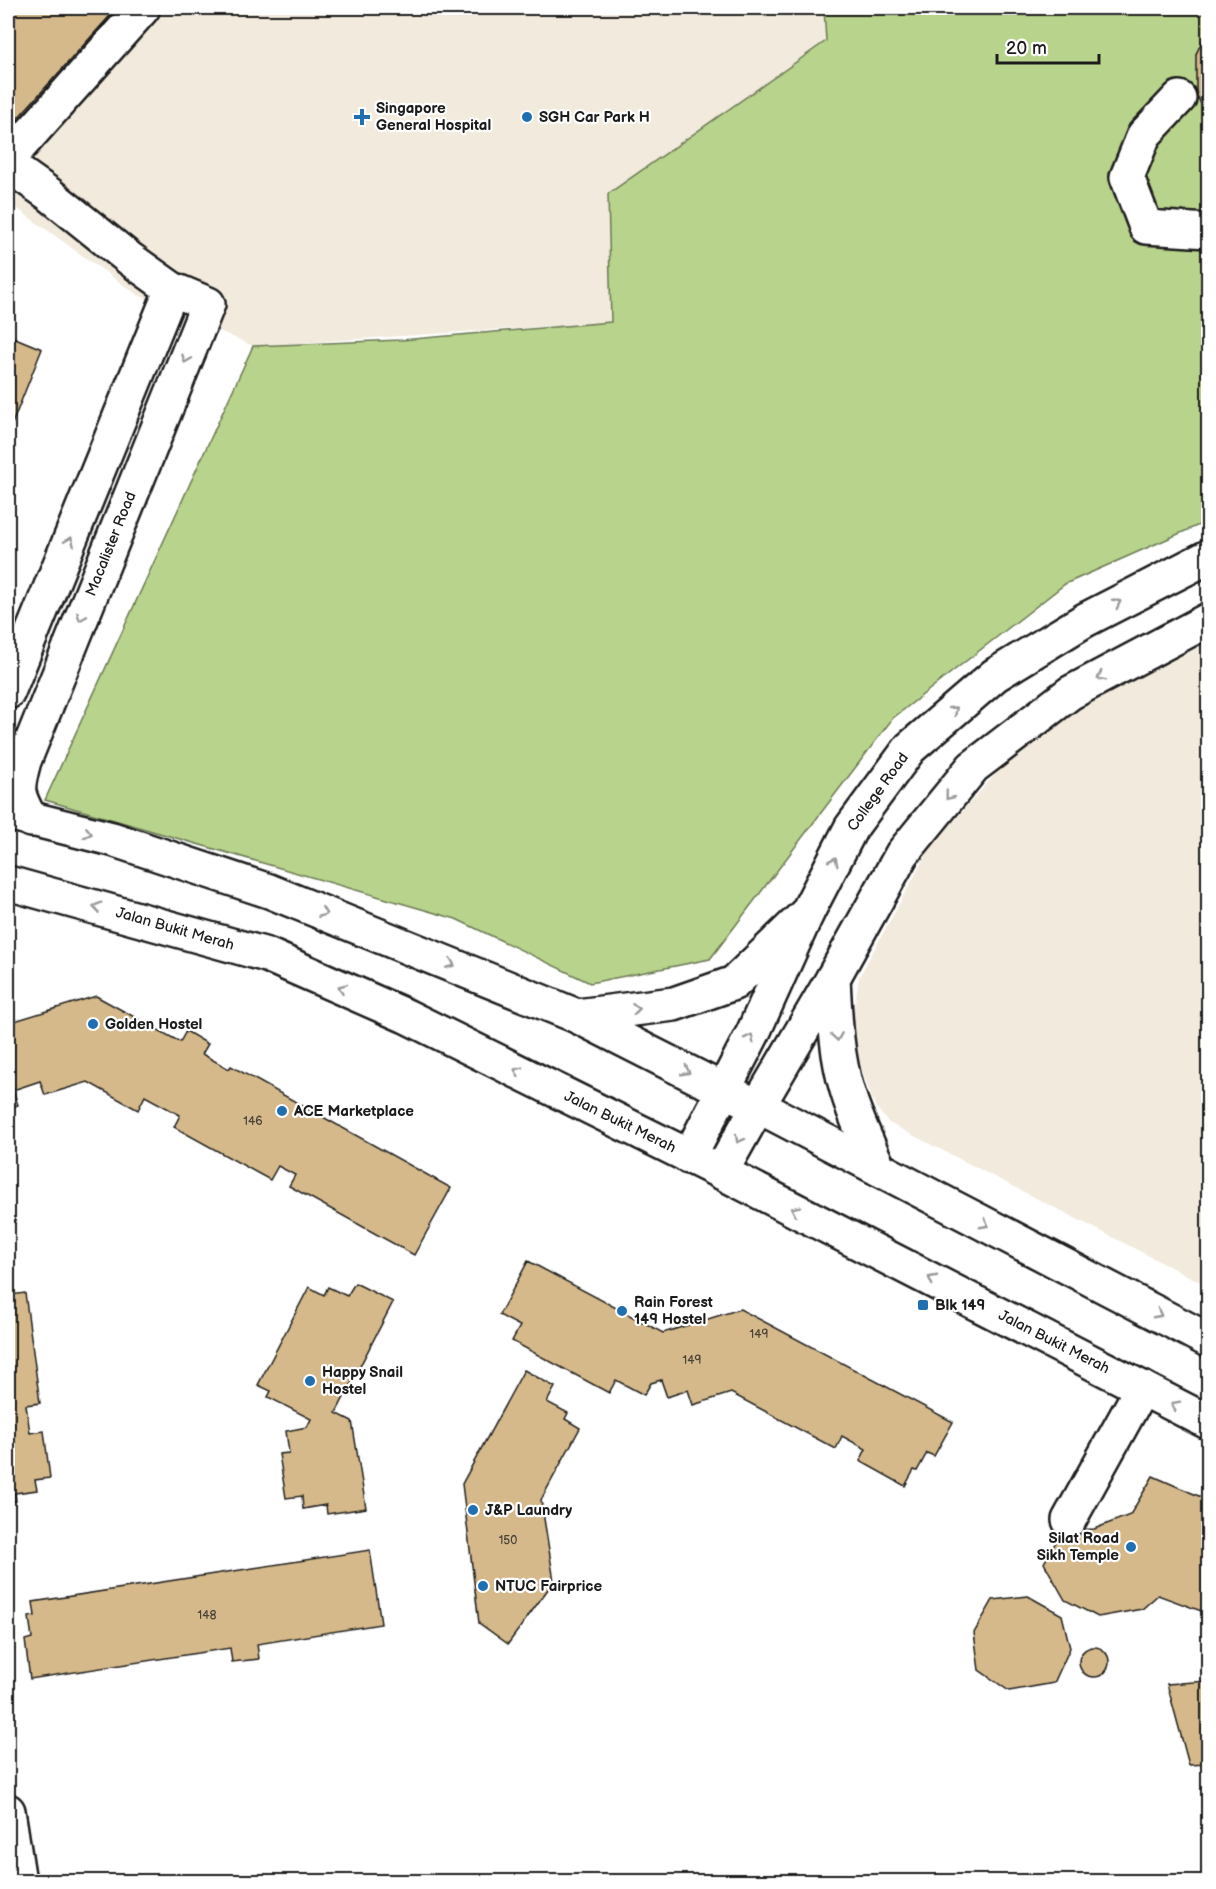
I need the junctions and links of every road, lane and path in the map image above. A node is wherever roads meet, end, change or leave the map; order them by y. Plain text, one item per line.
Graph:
1 (143, 8) edge
2 (1179, 98) dead end
3 (8, 159) edge
4 (8, 165) edge
5 (1209, 231) edge
6 (172, 289) junction
7 (1209, 557) edge
8 (1209, 620) edge
9 (8, 692) edge
10 (20, 816) edge
11 (8, 884) edge
12 (807, 913) junction
13 (833, 978) junction
14 (578, 1016) junction
15 (723, 1090) junction
16 (758, 1106) junction
17 (689, 1157) junction
18 (879, 1168) junction
19 (721, 1172) junction
20 (1209, 1340) edge
21 (1142, 1388) junction
22 (1209, 1422) edge
23 (1069, 1520) dead end
24 (8, 1811) edge
25 (19, 1881) edge

1 - 3 main road
2 - 5 main road
4 - 6 main road, Macalister Road
9 -> 6 main road
6 -> 10 main road, Macalister Road
12 -> 7 main road, College Road
8 -> 13 main road
10 -> 14 main road
17 -> 11 main road, Jalan Bukit Merah
14 -> 12 main road
15 -> 12 main road, College Road
13 - 16 main road
13 -> 18 main road
14 -> 15 main road
15 - 16 main road
15 - 17 main road, College Road
16 - 18 main road
16 -> 19 main road
17 - 19 main road, Jalan Bukit Merah
18 -> 20 main road
21 -> 19 main road, Jalan Bukit Merah
22 -> 21 main road, Jalan Bukit Merah
21 - 23 main road
24 - 25 main road

